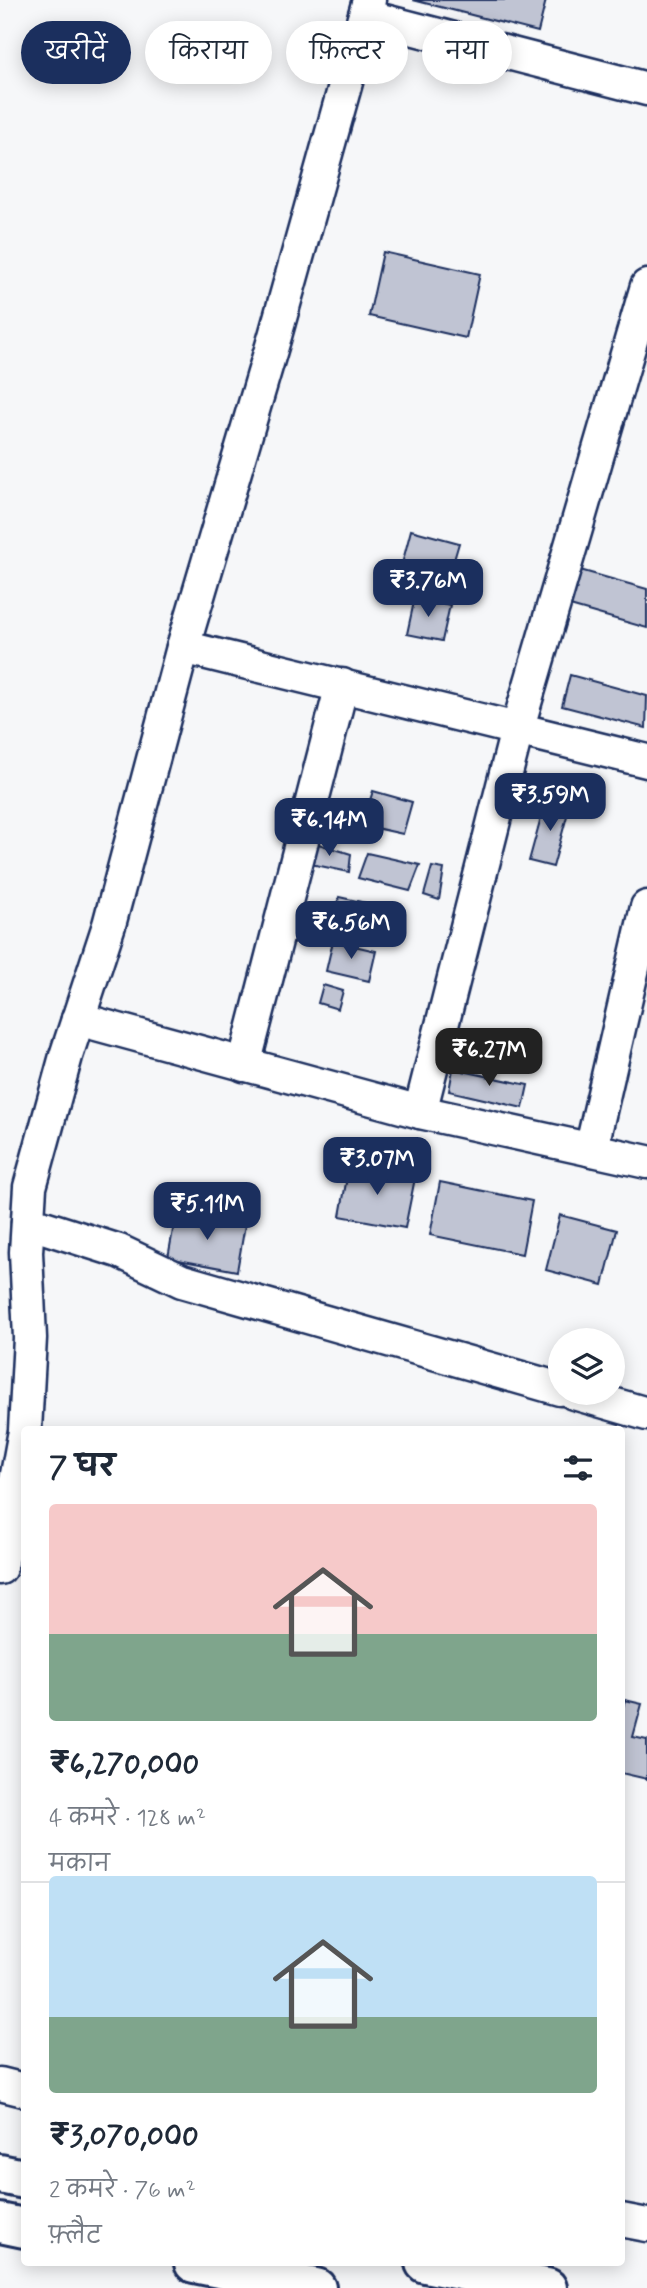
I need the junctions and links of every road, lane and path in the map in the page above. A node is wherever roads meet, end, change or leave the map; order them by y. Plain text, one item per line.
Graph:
1 (367, 8) edge
2 (647, 89) edge
3 (647, 286) edge
4 (183, 647) junction
5 (342, 685) junction
6 (517, 730) junction
7 (647, 761) edge
8 (647, 907) edge
9 (79, 1019) junction
10 (244, 1065) junction
11 (419, 1112) junction
12 (591, 1150) junction
13 (647, 1162) edge
14 (28, 1222) junction
15 (548, 1386) edge
16 (616, 1405) edge
17 (647, 1414) edge
18 (25, 1426) edge
19 (21, 1452) edge
20 (0, 1568) edge
21 (0, 2084) edge
22 (21, 2089) edge
23 (0, 2174) edge
24 (21, 2178) edge
25 (625, 2221) edge
26 (0, 2222) edge
27 (647, 2225) edge
28 (21, 2227) edge
29 (209, 2266) edge
30 (440, 2266) edge
31 (316, 2288) edge
32 (547, 2288) edge

1 - 2 street
1 - 4 street
3 - 6 street
4 - 5 street
4 - 9 street
5 - 6 street
5 - 10 street
6 - 7 street
6 - 11 street
8 - 12 street
9 - 10 street
9 - 14 street
10 - 11 street
11 - 12 street
12 - 13 street
14 - 15 street
14 - 18 street
16 - 17 street
19 - 20 street
21 - 22 street
23 - 24 street
25 - 27 street
26 - 28 street
29 - 31 street
30 - 32 street

